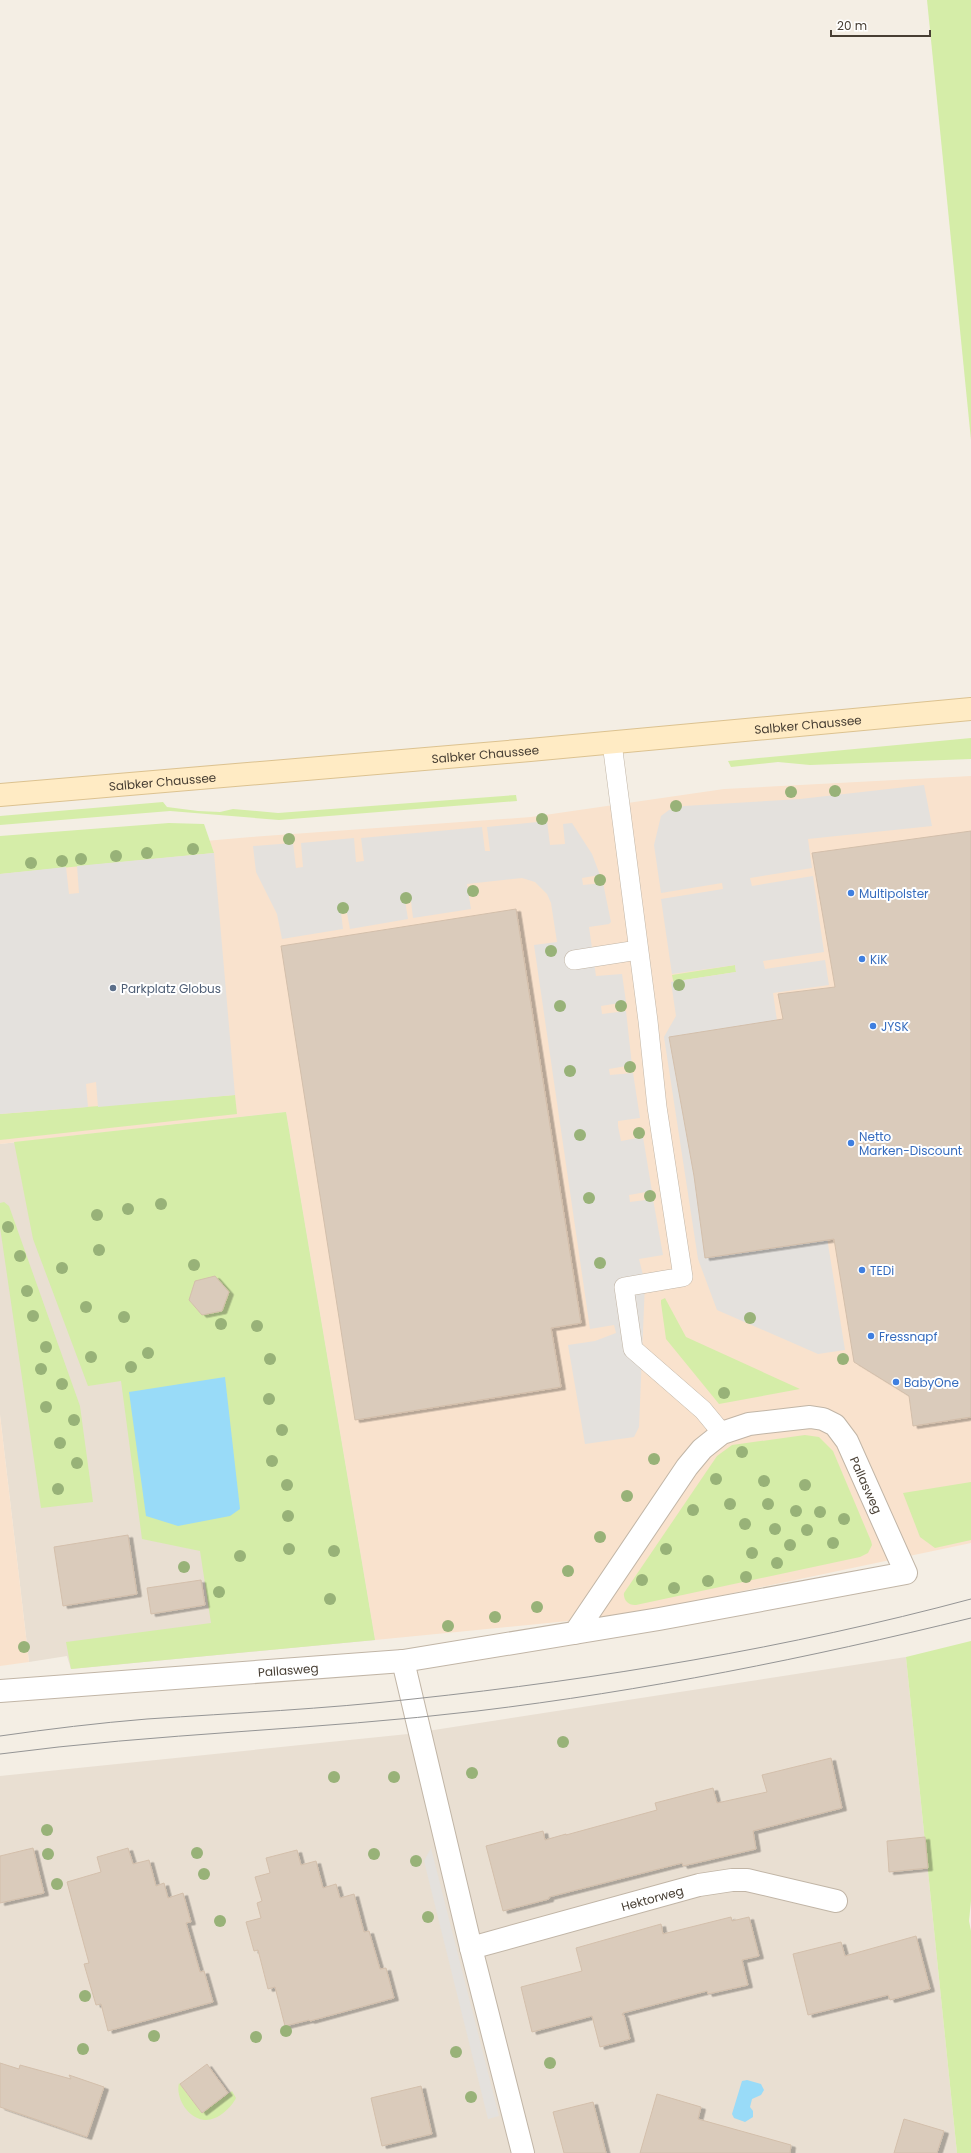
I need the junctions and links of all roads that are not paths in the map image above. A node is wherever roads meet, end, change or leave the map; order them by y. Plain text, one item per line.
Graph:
1 (971, 709) edge
2 (612, 743) junction
3 (0, 795) edge
4 (638, 950) junction
5 (574, 960) dead end
6 (722, 1433) junction
7 (575, 1633) junction
8 (403, 1661) junction
9 (0, 1691) edge
10 (836, 1901) dead end
11 (471, 1948) junction
12 (523, 2153) edge

1 - 2 main road, Salbker Chaussee
2 - 3 main road, Salbker Chaussee
2 - 4 lane
4 - 5 lane
4 - 6 lane
6 - 7 street, Pallasweg
6 - 7 street, Pallasweg
7 - 8 street, Pallasweg
8 - 9 street, Pallasweg
8 - 11 street
10 - 11 street, Hektorweg
11 - 12 street

